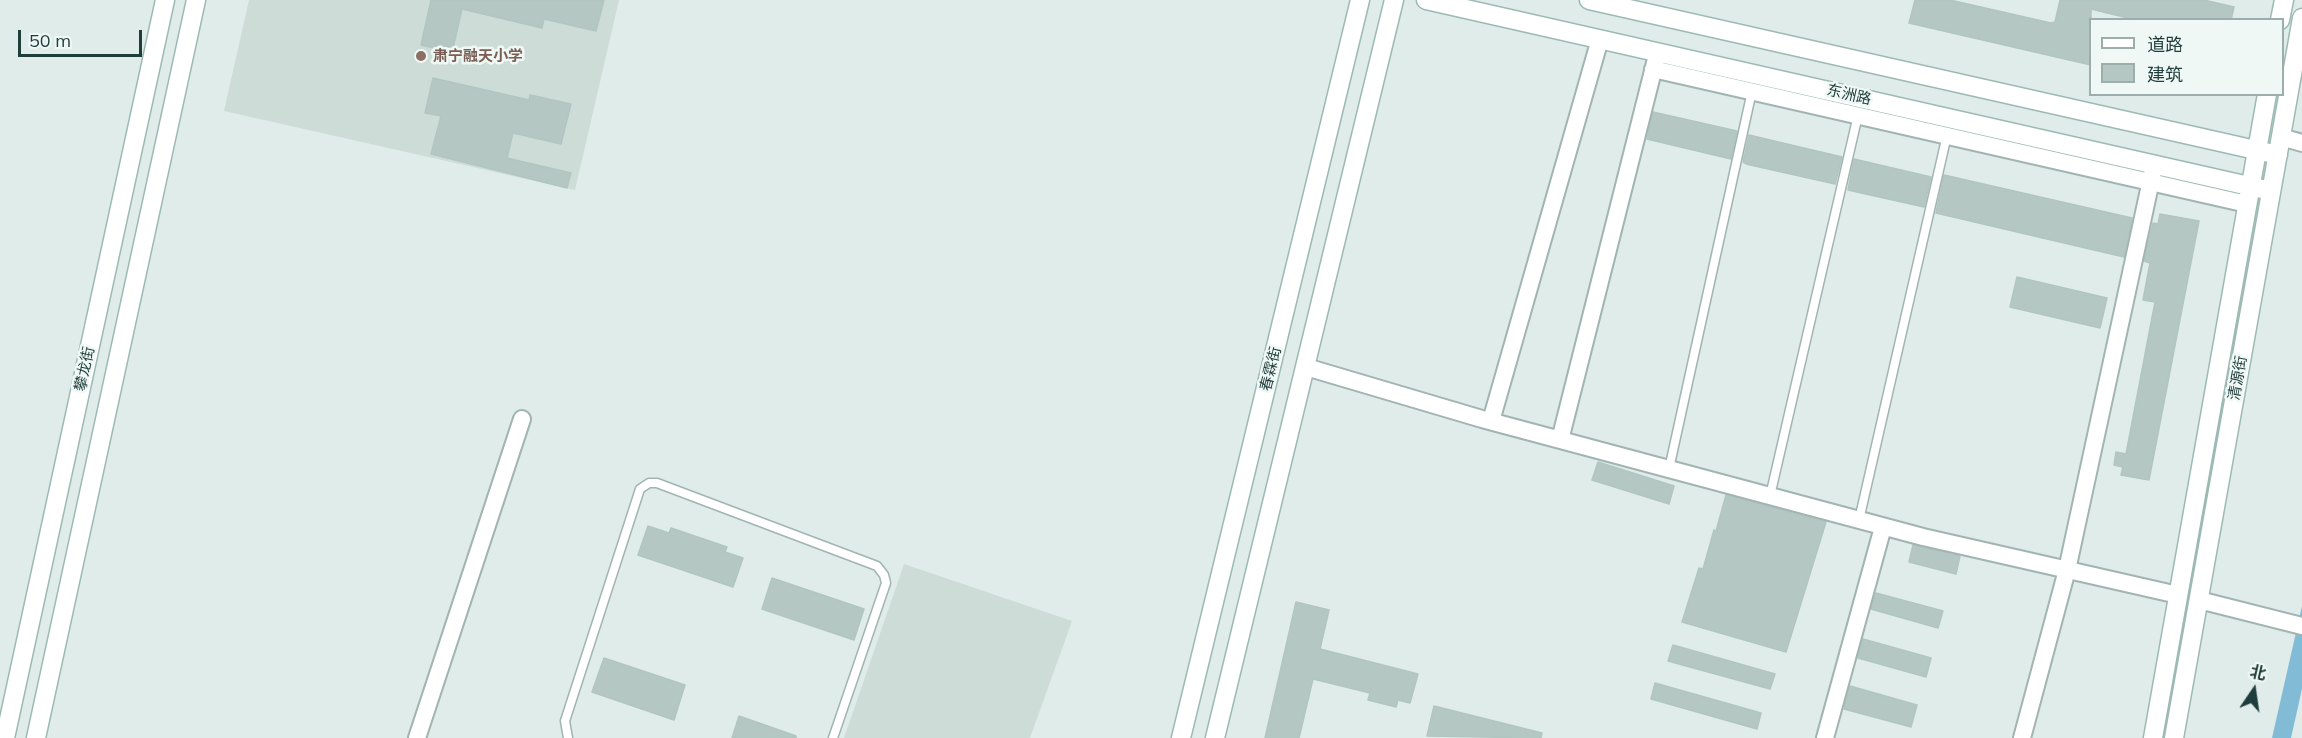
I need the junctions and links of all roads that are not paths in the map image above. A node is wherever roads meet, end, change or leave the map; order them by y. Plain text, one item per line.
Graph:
1 (165, 0) edge
2 (196, 0) edge
3 (1360, 0) edge
4 (1394, 0) edge
5 (1426, 0) edge
6 (1589, 0) edge
7 (2284, 0) edge
8 (2280, 18) edge
9 (2302, 18) edge
10 (1600, 39) junction
11 (1655, 60) junction
12 (1752, 91) junction
13 (2267, 96) edge
14 (1858, 115) junction
15 (1947, 135) junction
16 (2302, 143) edge
17 (2279, 146) junction
18 (2257, 151) junction
19 (2153, 173) junction
20 (2271, 191) junction
21 (2249, 195) junction
22 (1306, 367) junction
23 (522, 419) dead end
24 (1491, 421) junction
25 (1560, 440) junction
26 (1669, 469) junction
27 (1770, 496) junction
28 (1858, 520) junction
29 (1883, 526) junction
30 (2067, 570) junction
31 (2178, 595) junction
32 (2199, 600) junction
33 (2300, 625) edge
34 (5, 738) edge
35 (36, 738) edge
36 (417, 738) edge
37 (568, 738) edge
38 (833, 738) edge
39 (1181, 738) edge
40 (1215, 738) edge
41 (1825, 738) edge
42 (2022, 738) edge
43 (2153, 738) edge
44 (2174, 738) edge

1 - 34 street, 攀龙街
2 - 35 street, 攀龙街
3 - 39 street, 春霖街
4 - 22 street
5 - 10 street, 东洲路
6 - 18 street
7 - 8 street
9 - 17 street, 清源街
10 - 11 street, 东洲路
10 - 24 street
11 - 12 street
11 - 19 street, 东洲路
11 - 25 street
12 - 14 street
12 - 26 lane
13 - 18 street, 清源街
14 - 15 street
14 - 27 lane
15 - 19 street
15 - 28 lane
16 - 17 street
17 - 18 street
17 - 20 street, 清源街
18 - 21 street, 清源街
19 - 21 street, 东洲路
19 - 30 street
20 - 21 street, 东洲路
20 - 32 street, 清源街
21 - 31 street, 清源街
22 - 24 street
22 - 40 street
23 - 36 street
24 - 25 street
25 - 26 street
26 - 27 street
27 - 28 street
28 - 29 street
29 - 30 street
29 - 41 street
30 - 31 street
30 - 42 street
31 - 43 street, 清源街
32 - 33 street
32 - 44 street, 清源街
37 - 38 lane

